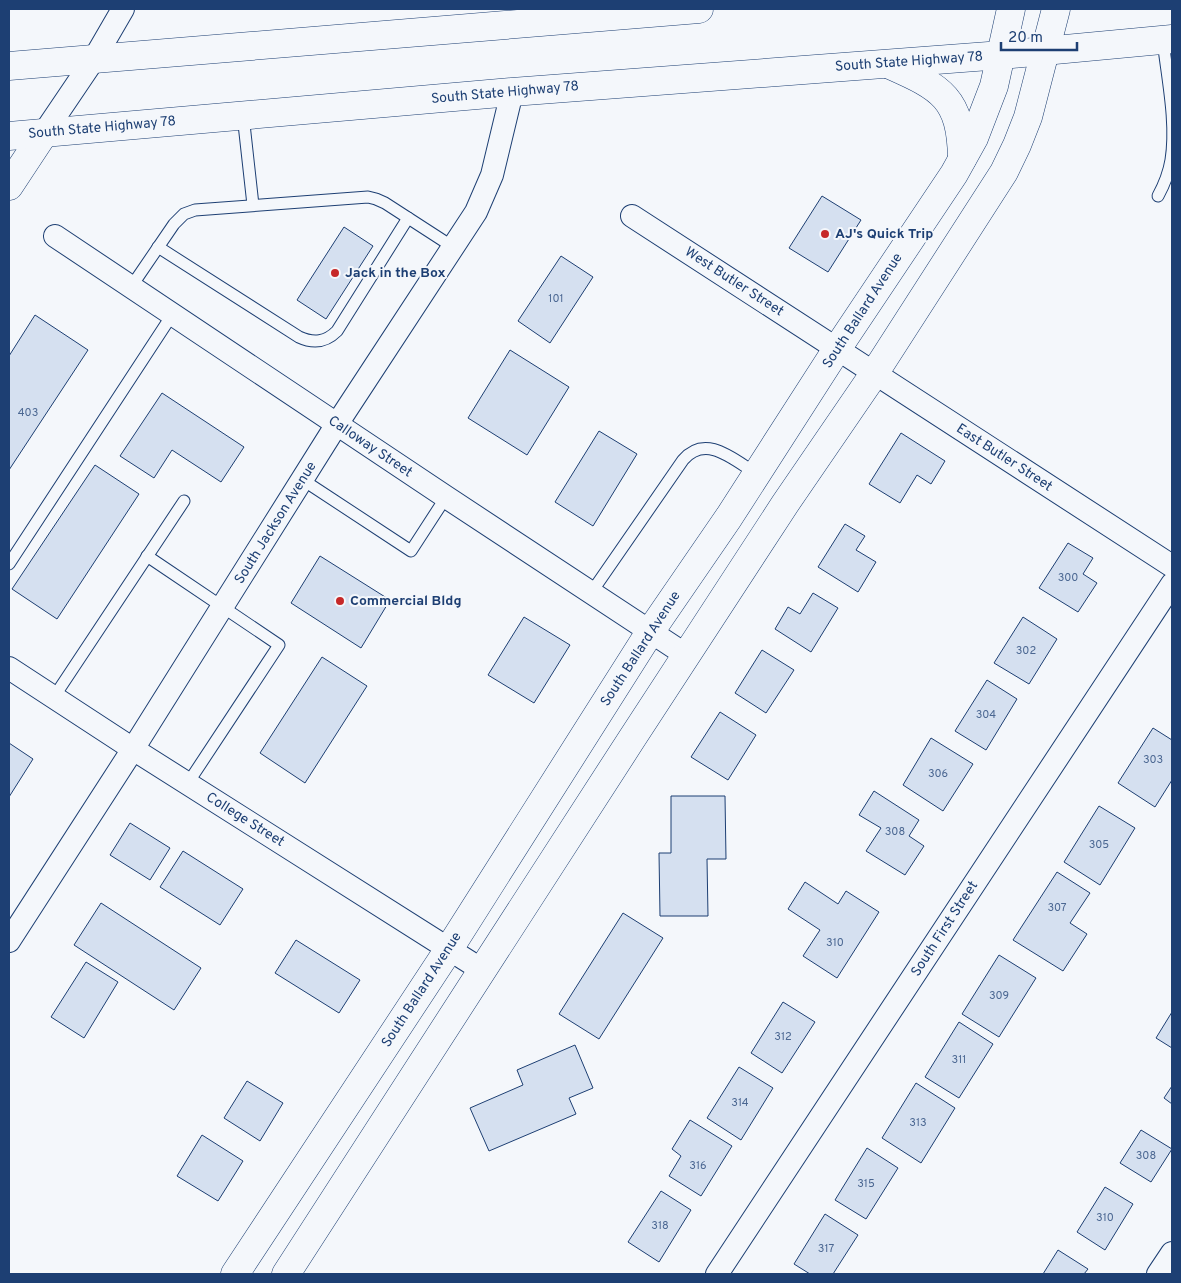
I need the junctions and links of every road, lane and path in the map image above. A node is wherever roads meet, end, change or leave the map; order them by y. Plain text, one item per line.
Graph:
1 (122, 9) edge
2 (699, 9) edge
3 (1012, 9) edge
4 (1056, 9) edge
5 (601, 13) edge
6 (1168, 39) edge
7 (1044, 50) junction
8 (1002, 55) junction
9 (94, 59) junction
10 (886, 63) junction
11 (9, 66) edge
12 (512, 92) junction
13 (243, 115) junction
14 (44, 133) junction
15 (9, 136) edge
16 (962, 158) junction
17 (9, 186) edge
18 (1158, 196) dead end
19 (253, 205) junction
20 (632, 216) dead end
21 (408, 218) junction
22 (56, 236) dead end
23 (158, 247) junction
24 (452, 247) junction
25 (131, 287) junction
26 (172, 315) junction
27 (837, 349) junction
28 (874, 374) junction
29 (337, 424) junction
30 (757, 474) junction
31 (303, 480) junction
32 (446, 497) junction
33 (184, 501) dead end
34 (147, 556) junction
35 (9, 564) edge
36 (1172, 566) edge
37 (1172, 584) edge
38 (591, 593) junction
39 (223, 607) junction
40 (650, 632) junction
41 (686, 655) junction
42 (9, 668) edge
43 (54, 697) junction
44 (133, 748) junction
45 (188, 784) junction
46 (9, 941) edge
47 (449, 949) junction
48 (482, 970) junction
49 (1172, 1253) edge
50 (235, 1274) edge
51 (286, 1274) edge
52 (718, 1274) edge
53 (1158, 1274) edge

1 - 9 street
2 - 5 main road
3 - 8 main road, South Ballard Avenue
4 - 7 main road
5 - 9 main road
6 - 7 main road, South State Highway 78
6 - 18 lane
7 - 8 main road, South State Highway 78
7 - 28 main road
8 - 10 main road, South State Highway 78
8 - 16 main road, South Ballard Avenue
9 - 11 main road
9 - 14 street
10 - 12 main road, South State Highway 78
10 - 16 main road
12 - 13 main road, South State Highway 78
12 - 24 street, South Jackson Avenue
13 - 14 main road, South State Highway 78
13 - 19 lane
14 - 15 main road, South State Highway 78
14 - 17 main road
16 - 27 main road, South Ballard Avenue
19 - 21 lane
19 - 23 lane
20 - 27 street, West Butler Street
21 - 23 lane
21 - 24 lane
22 - 25 street, Calloway Street
23 - 25 lane
24 - 29 street, South Jackson Avenue
25 - 26 street, Calloway Street
26 - 29 street, Calloway Street
26 - 35 lane
27 - 28 street, East Butler Street
27 - 30 main road, South Ballard Avenue
28 - 36 street, East Butler Street
28 - 41 main road
29 - 31 street, South Jackson Avenue
29 - 32 street, Calloway Street
30 - 38 lane
30 - 40 main road, South Ballard Avenue
31 - 32 lane
31 - 39 street, South Jackson Avenue
32 - 38 street, Calloway Street
33 - 34 lane
34 - 39 lane
34 - 43 lane
37 - 52 street, South First Street
38 - 40 street, Calloway Street
39 - 44 street, South Jackson Avenue
39 - 45 lane
40 - 41 street, Calloway Street
40 - 47 main road, South Ballard Avenue
41 - 48 main road
42 - 43 street, College Street
43 - 44 street, College Street
44 - 45 street, College Street
44 - 46 street, South Jackson Avenue
45 - 47 street, College Street
47 - 48 street, College Street
47 - 50 main road, South Ballard Avenue
48 - 51 main road
49 - 53 street

